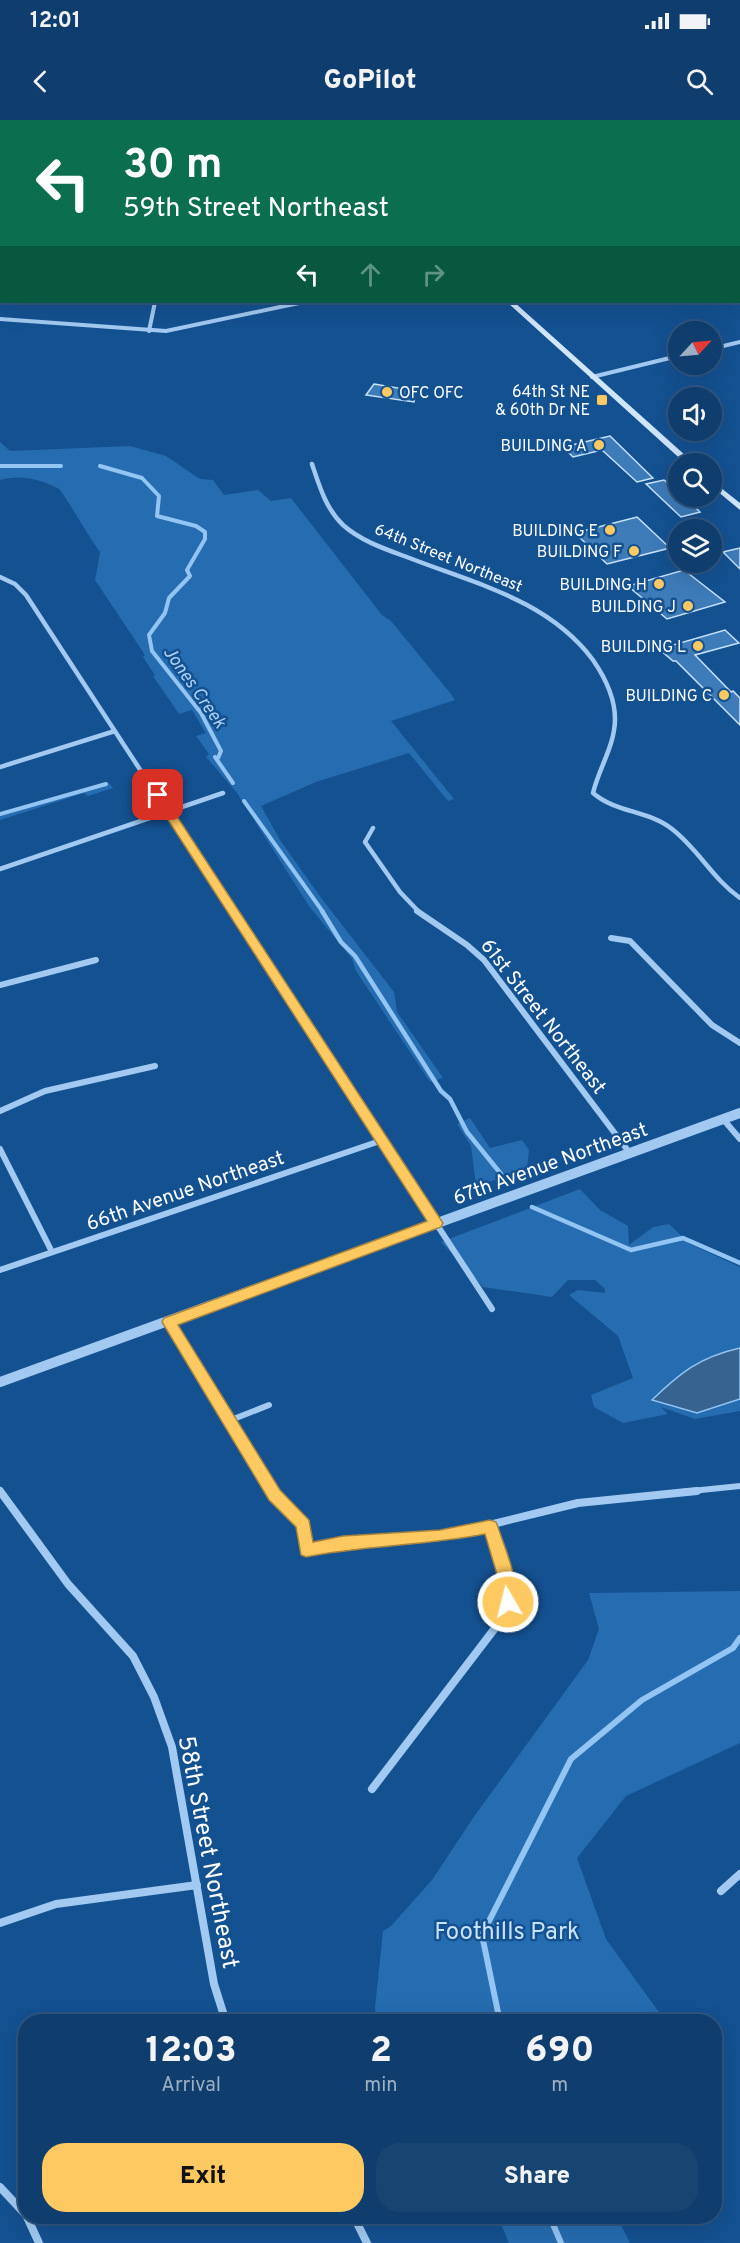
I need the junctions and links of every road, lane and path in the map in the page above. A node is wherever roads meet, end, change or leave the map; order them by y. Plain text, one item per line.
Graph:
1 (154, 303) edge
2 (299, 303) dead end
3 (511, 303) edge
4 (0, 319) edge
5 (149, 331) junction
6 (740, 342) edge
7 (722, 346) edge
8 (668, 358) edge
9 (592, 377) junction
10 (678, 453) edge
11 (312, 464) dead end
12 (722, 491) edge
13 (740, 507) edge
14 (0, 577) edge
15 (115, 731) junction
16 (0, 767) edge
17 (223, 793) dead end
18 (168, 811) junction
19 (373, 828) dead end
20 (0, 869) edge
21 (740, 898) edge
22 (611, 938) dead end
23 (96, 960) dead end
24 (0, 985) edge
25 (740, 1043) edge
26 (155, 1066) dead end
27 (0, 1111) edge
28 (740, 1113) edge
29 (723, 1119) junction
30 (740, 1139) edge
31 (380, 1141) junction
32 (0, 1149) edge
33 (629, 1152) junction
34 (436, 1223) junction
35 (52, 1252) junction
36 (0, 1270) edge
37 (492, 1310) dead end
38 (169, 1322) junction
39 (0, 1382) edge
40 (269, 1405) dead end
41 (231, 1420) junction
42 (740, 1486) edge
43 (0, 1490) edge
44 (490, 1527) junction
45 (372, 1788) dead end
46 (740, 1874) edge
47 (197, 1885) junction
48 (721, 1891) dead end
49 (0, 1923) edge
50 (223, 2014) edge
51 (0, 2187) edge
52 (18, 2205) edge
53 (30, 2224) edge
54 (358, 2224) edge
55 (39, 2243) edge
56 (367, 2243) edge

1 - 5 street
2 - 5 street
3 - 9 main road
4 - 5 street
6 - 7 street
8 - 9 street
9 - 10 main road
11 - 21 street, 64th Street Northeast
12 - 13 main road
14 - 15 street
15 - 16 street
15 - 18 street
17 - 18 street
18 - 20 street
18 - 31 street
19 - 33 street, 61st Street Northeast
22 - 25 street
23 - 24 street
26 - 27 street
28 - 29 street, 67th Avenue Northeast
29 - 30 street
29 - 33 street, 67th Avenue Northeast
31 - 34 street
31 - 35 street, 66th Avenue Northeast
32 - 35 street
33 - 34 street, 67th Avenue Northeast
34 - 37 street
34 - 38 street, 67th Avenue Northeast
35 - 36 street, 66th Avenue Northeast
38 - 39 street, 67th Avenue Northeast
38 - 41 street
40 - 41 street
41 - 44 street
42 - 44 street
43 - 47 street, 58th Street Northeast
44 - 45 street
46 - 48 street
47 - 49 street
47 - 50 street, 58th Street Northeast
51 - 52 street
53 - 55 street
54 - 56 street

